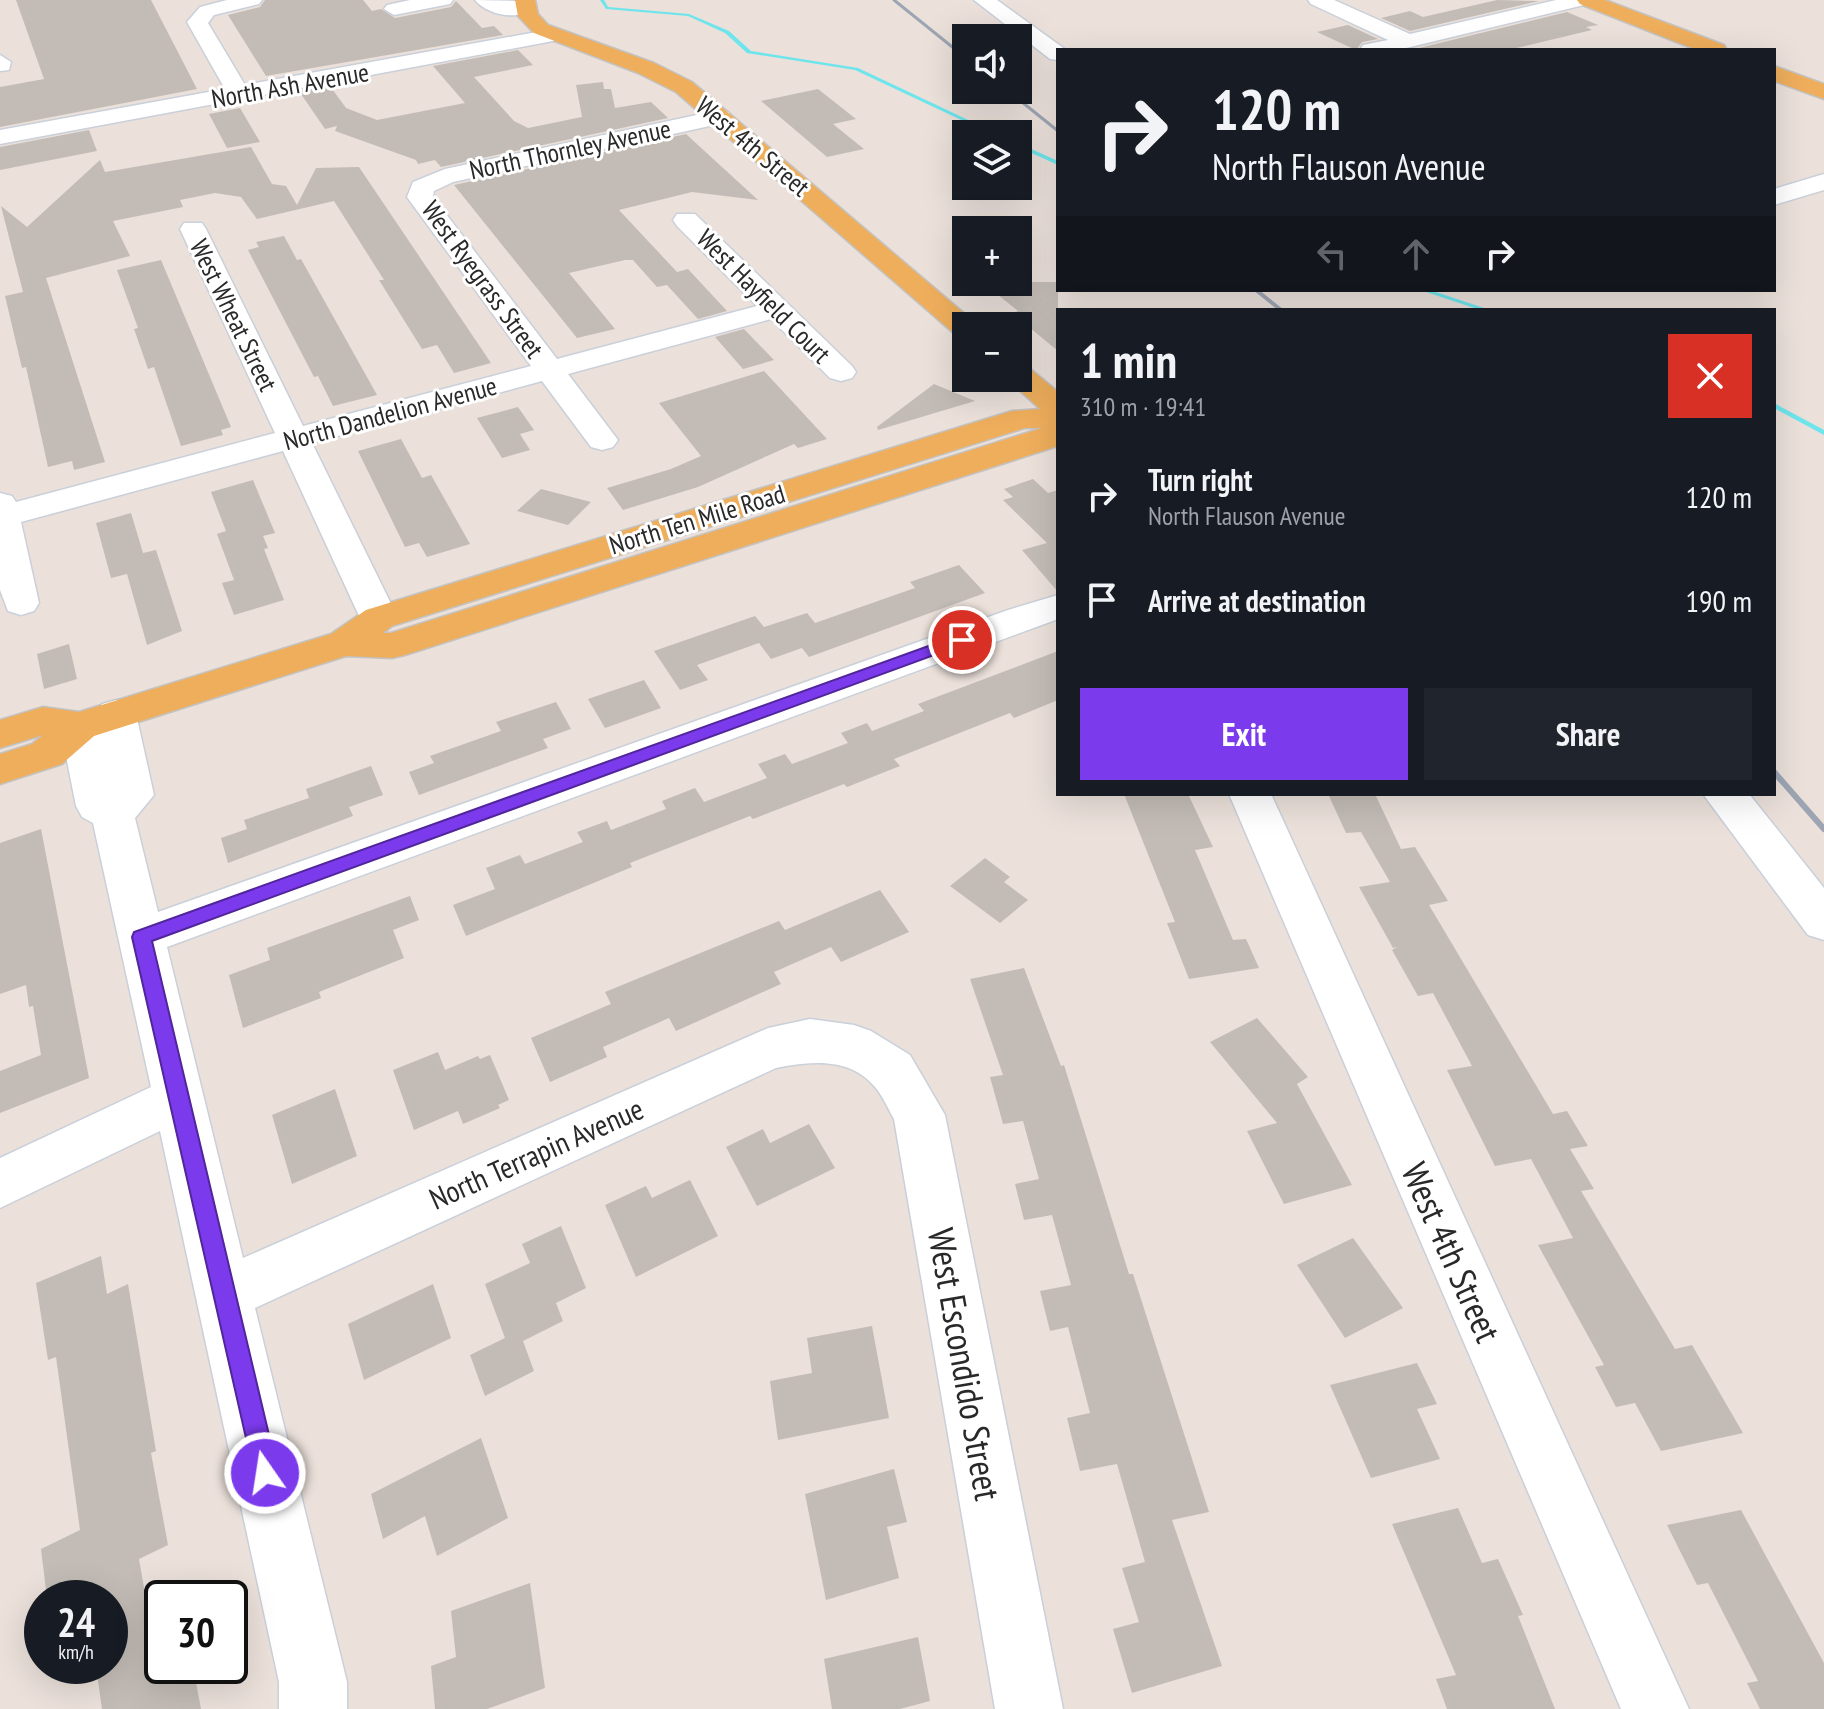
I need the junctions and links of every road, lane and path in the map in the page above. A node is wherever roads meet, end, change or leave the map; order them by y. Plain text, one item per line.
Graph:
1 (252, 0) edge
2 (443, 0) edge
3 (485, 0) edge
4 (984, 0) edge
5 (1318, 0) edge
6 (1581, 0) edge
7 (1587, 0) edge
8 (524, 4) edge
9 (394, 9) dead end
10 (553, 35) junction
11 (1408, 41) junction
12 (1379, 48) edge
13 (1711, 48) edge
14 (1056, 53) edge
15 (1776, 74) edge
16 (1824, 92) edge
17 (239, 94) junction
18 (720, 117) junction
19 (0, 137) edge
20 (1824, 182) edge
21 (422, 187) joint
22 (1776, 196) edge
23 (686, 220) dead end
24 (193, 229) dead end
25 (777, 309) junction
26 (952, 317) edge
27 (549, 370) junction
28 (841, 372) dead end
29 (1032, 386) edge
30 (1056, 406) edge
31 (1056, 419) edge
32 (1056, 432) edge
33 (294, 438) junction
34 (602, 440) dead end
35 (1, 510) edge
36 (21, 603) dead end
37 (1056, 608) edge
38 (379, 618) junction
39 (344, 643) junction
40 (98, 720) junction
41 (0, 734) edge
42 (0, 769) edge
43 (1251, 796) edge
44 (1726, 796) edge
45 (1824, 922) edge
46 (141, 937) junction
47 (854, 1046) joint
48 (178, 1098) junction
49 (0, 1184) edge
50 (224, 1294) junction
51 (313, 1709) edge
52 (1029, 1709) edge
53 (1655, 1709) edge

1 - 17 street
2 - 9 street
3 - 8 street
4 - 14 street
5 - 11 street
6 - 11 street
7 - 13 main road
8 - 10 main road, West 4th Street
10 - 17 street, North Ash Avenue
10 - 18 main road, West 4th Street
11 - 12 street
15 - 16 main road
17 - 19 street, North Ash Avenue
18 - 21 street, North Thornley Avenue
18 - 26 main road, West 4th Street
20 - 22 street
21 - 27 street, West Ryegrass Street
23 - 25 street, West Hayfield Court
24 - 33 street, West Wheat Street
25 - 27 street, North Dandelion Avenue
25 - 28 street, West Hayfield Court
27 - 33 street, North Dandelion Avenue
27 - 34 street, West Ryegrass Street
29 - 30 main road
31 - 38 main road, North Ten Mile Road
32 - 39 main road, North Ten Mile Road
33 - 35 street, North Dandelion Avenue
33 - 38 street, West Wheat Street
35 - 36 street
37 - 46 street
38 - 39 main road, North Ten Mile Road
39 - 40 main road, North Ten Mile Road
40 - 41 main road, North Ten Mile Road
40 - 42 main road, North Ten Mile Road
40 - 46 street
43 - 53 street, West 4th Street
44 - 45 street
46 - 48 street
47 - 50 street, North Terrapin Avenue
47 - 52 street, West Escondido Street
48 - 49 street
48 - 50 street
50 - 51 street

